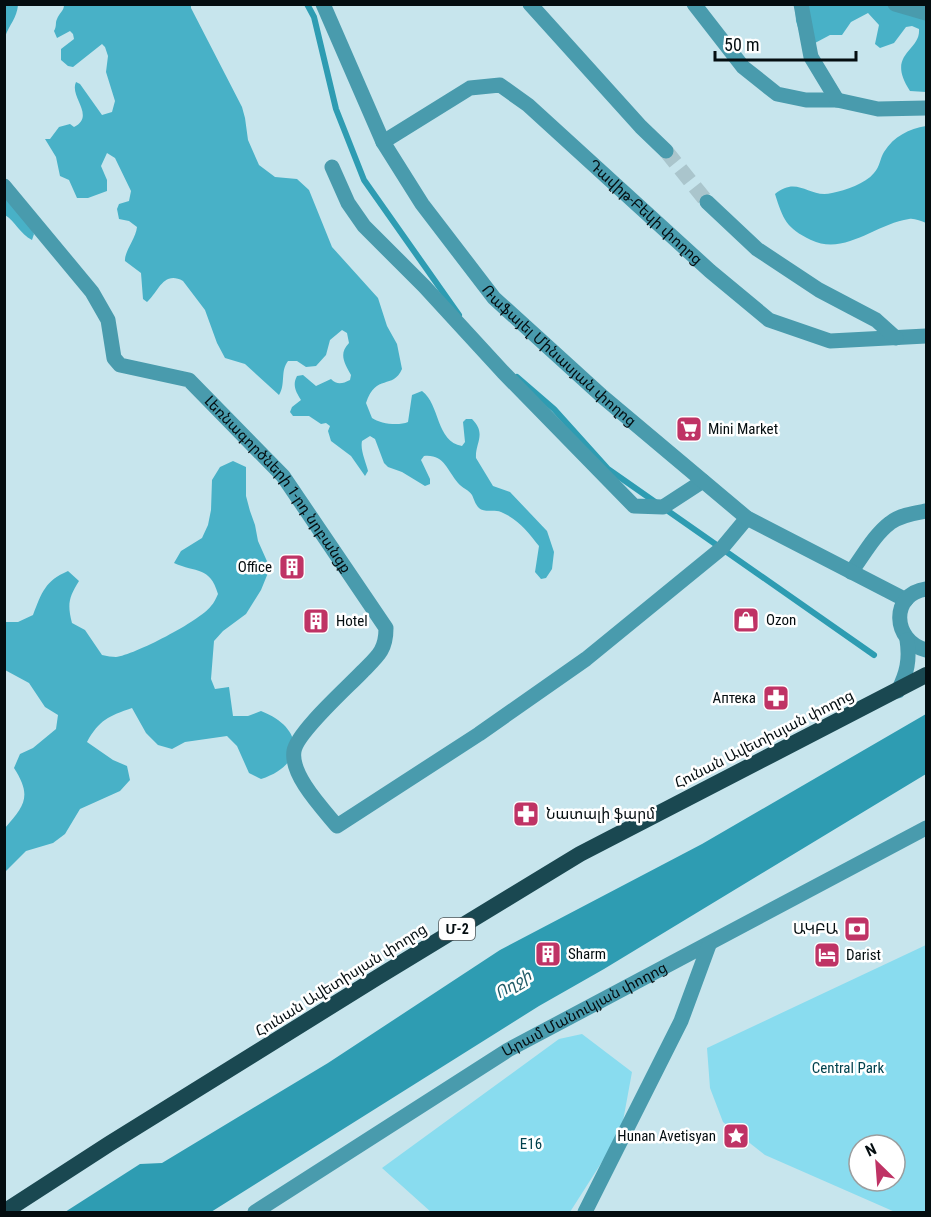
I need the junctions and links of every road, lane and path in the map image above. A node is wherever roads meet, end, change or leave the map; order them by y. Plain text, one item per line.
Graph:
1 (323, 4) edge
2 (530, 4) edge
3 (694, 4) edge
4 (801, 4) edge
5 (895, 4) edge
6 (927, 13) edge
7 (837, 100) junction
8 (927, 108) edge
9 (384, 142) junction
10 (666, 151) tunnel mouth
11 (332, 167) dead end
12 (4, 186) edge
13 (707, 202) tunnel mouth
14 (927, 336) edge
15 (896, 338) junction
16 (703, 481) junction
17 (927, 511) edge
18 (747, 518) junction
19 (851, 572) junction
20 (927, 589) edge
21 (906, 600) junction
22 (907, 640) junction
23 (927, 650) edge
24 (927, 675) edge
25 (898, 691) junction
26 (927, 828) edge
27 (709, 945) junction
28 (4, 1212) edge
29 (255, 1212) edge
30 (585, 1212) edge

1 - 9 street, Ռաֆայել Մինասյան փողոց
2 - 10 street
3 - 7 street
4 - 7 street
5 - 6 street
7 - 8 street
9 - 15 street, Դավիթ-Բեկի փողոց
9 - 16 street, Ռաֆայել Մինասյան փողոց
11 - 16 street
12 - 18 street, Լեռնագործների 1-րդ նրբանցք
13 - 15 street
14 - 15 street, Դավիթ-Բեկի փողոց
16 - 18 street, Ռաֆայել Մինասյան փողոց
17 - 19 street
18 - 19 street, Ռաֆայել Մինասյան փողոց
19 - 21 street, Ռաֆայել Մինասյան փողոց
20 - 21 street
21 - 22 street
22 - 23 street
22 - 25 street
24 - 25 highway, Հունան Ավետիսյան փողոց / Մ-2
25 - 28 highway, Հունան Ավետիսյան փողոց / Մ-2
26 - 27 street, Արամ Մանուկյան փողոց
27 - 29 street, Արամ Մանուկյան փողոց
27 - 30 street

